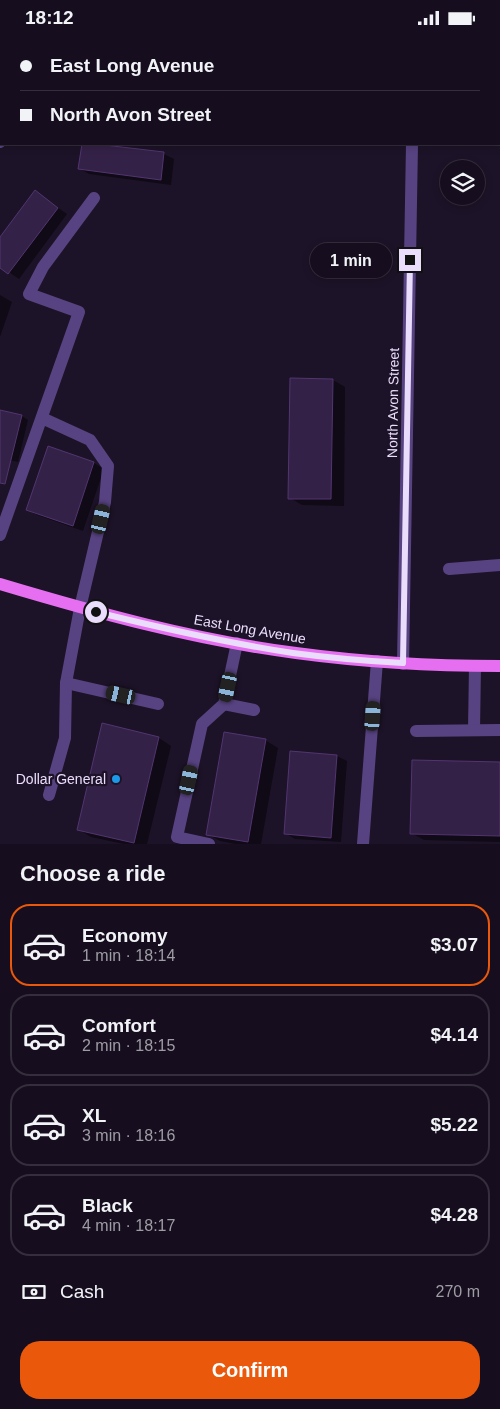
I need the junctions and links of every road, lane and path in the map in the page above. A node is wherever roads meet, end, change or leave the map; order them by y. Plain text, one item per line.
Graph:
1 (412, 145) edge
2 (94, 198) dead end
3 (42, 419) junction
4 (0, 535) edge
5 (500, 565) edge
6 (449, 569) dead end
7 (0, 584) edge
8 (80, 608) junction
9 (237, 643) junction
10 (377, 661) junction
11 (403, 663) junction
12 (475, 666) junction
13 (500, 666) edge
14 (66, 683) junction
15 (158, 704) dead end
16 (224, 704) junction
17 (254, 710) dead end
18 (500, 730) edge
19 (416, 731) dead end
20 (474, 731) junction
21 (50, 795) dead end
22 (209, 844) edge
23 (363, 844) edge

1 - 11 street, North Avon Street
2 - 3 street
3 - 4 street
3 - 8 street
5 - 6 street
7 - 8 main road, East Long Avenue
8 - 9 main road, East Long Avenue
8 - 14 street
9 - 10 main road, East Long Avenue
9 - 16 street
10 - 11 main road, East Long Avenue
10 - 23 street
11 - 12 main road, East Long Avenue
12 - 13 main road, East Long Avenue
12 - 20 street
14 - 15 street
14 - 21 street
16 - 17 street
16 - 22 street
18 - 20 street
19 - 20 street

